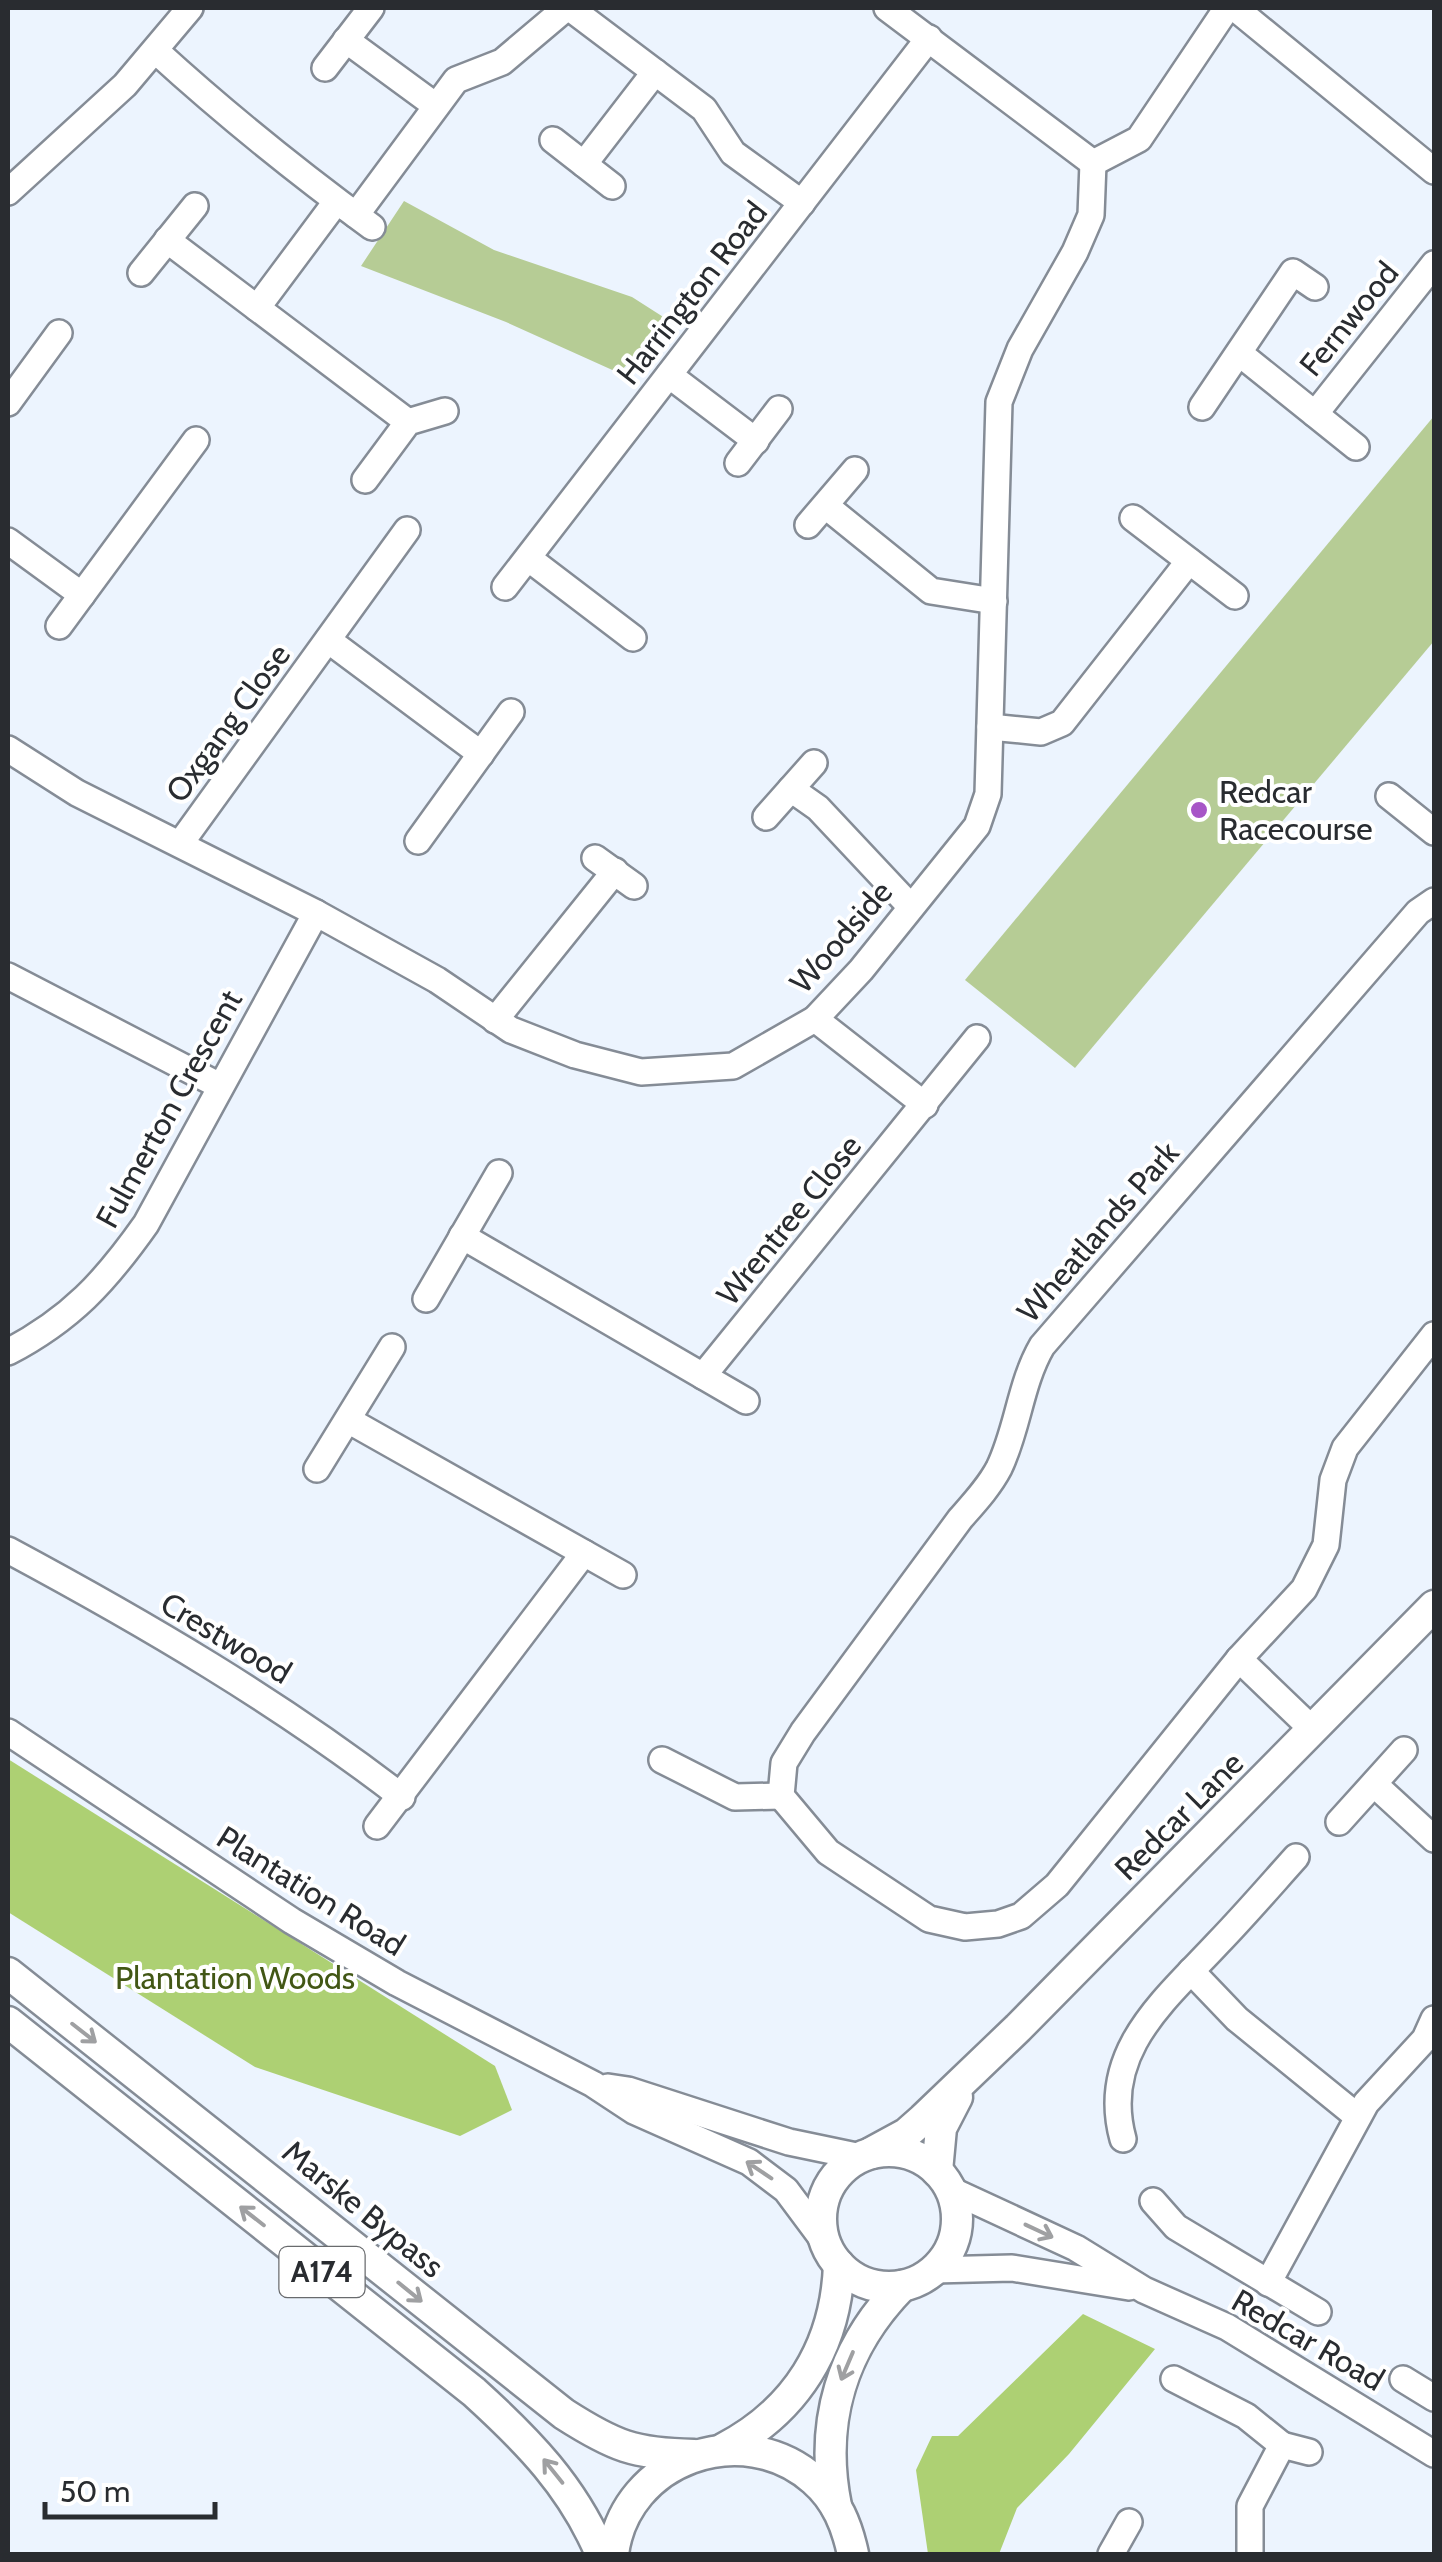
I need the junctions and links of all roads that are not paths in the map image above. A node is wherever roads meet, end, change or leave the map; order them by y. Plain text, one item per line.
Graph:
1 (190, 8) edge
2 (371, 8) edge
3 (568, 8) edge
4 (888, 8) edge
5 (1231, 8) edge
6 (929, 38) junction
7 (346, 40) junction
8 (156, 50) junction
9 (325, 68) dead end
10 (655, 72) junction
11 (436, 106) junction
12 (553, 140) dead end
13 (1094, 163) junction
14 (584, 164) junction
15 (1434, 172) edge
16 (612, 186) dead end
17 (8, 192) edge
18 (802, 203) junction
19 (195, 206) dead end
20 (355, 215) junction
21 (168, 240) junction
22 (1434, 264) edge
23 (141, 273) dead end
24 (1315, 287) dead end
25 (257, 308) junction
26 (59, 334) dead end
27 (1239, 352) junction
28 (669, 375) junction
29 (8, 403) edge
30 (1202, 407) dead end
31 (779, 409) dead end
32 (444, 411) dead end
33 (1315, 414) junction
34 (408, 422) junction
35 (196, 440) dead end
36 (756, 440) junction
37 (1356, 446) dead end
38 (738, 463) dead end
39 (855, 470) dead end
40 (365, 480) dead end
41 (1133, 518) dead end
42 (407, 530) dead end
43 (8, 540) edge
44 (528, 558) junction
45 (1189, 561) junction
46 (506, 587) dead end
47 (82, 596) junction
48 (1235, 596) dead end
49 (994, 601) junction
50 (59, 626) dead end
51 (633, 638) dead end
52 (328, 640) junction
53 (512, 712) dead end
54 (990, 728) junction
55 (8, 749) edge
56 (481, 754) junction
57 (814, 763) dead end
58 (790, 789) junction
59 (1389, 796) dead end
60 (766, 816) dead end
61 (1429, 818) edge
62 (418, 841) dead end
63 (180, 844) junction
64 (615, 871) dead end
65 (1434, 900) edge
66 (910, 906) junction
67 (316, 912) junction
68 (8, 976) edge
69 (815, 1019) junction
70 (494, 1020) junction
71 (978, 1038) dead end
72 (220, 1086) junction
73 (926, 1105) junction
74 (499, 1173) dead end
75 (462, 1236) junction
76 (426, 1299) dead end
77 (1434, 1336) edge
78 (392, 1347) dead end
79 (8, 1352) edge
80 (703, 1376) junction
81 (746, 1401) dead end
82 (348, 1420) junction
83 (317, 1469) dead end
84 (8, 1550) edge
85 (584, 1553) junction
86 (624, 1575) dead end
87 (1434, 1606) edge
88 (1239, 1659) junction
89 (1313, 1730) junction
90 (8, 1732) edge
91 (1404, 1750) dead end
92 (662, 1760) dead end
93 (1374, 1784) junction
94 (402, 1796) junction
95 (781, 1796) junction
96 (1339, 1822) dead end
97 (378, 1826) dead end
98 (1434, 1839) edge
99 (1296, 1857) dead end
100 (1191, 1971) junction
101 (8, 1972) edge
102 (8, 2022) edge
103 (1431, 2035) edge
104 (972, 2073) junction
105 (594, 2084) junction
106 (1358, 2117) junction
107 (1122, 2139) dead end
108 (866, 2155) junction
109 (944, 2180) junction
110 (1153, 2201) dead end
111 (832, 2253) junction
112 (934, 2270) junction
113 (1268, 2283) junction
114 (902, 2286) junction
115 (1144, 2290) junction
116 (1318, 2312) dead end
117 (1403, 2378) dead end
118 (1174, 2379) dead end
119 (1434, 2398) edge
120 (1273, 2439) junction
121 (709, 2452) junction
122 (1309, 2452) dead end
123 (1434, 2454) edge
124 (836, 2506) junction
125 (1129, 2522) dead end
126 (601, 2554) edge
127 (613, 2554) edge
128 (854, 2554) edge
129 (1110, 2554) edge
130 (1250, 2554) edge

1 - 8 street
2 - 7 street
3 - 10 street
3 - 11 street
4 - 6 street
5 - 13 street
5 - 15 street
6 - 13 street
6 - 18 street, Harrington Road
7 - 9 street
7 - 11 street
8 - 17 street
8 - 20 street
10 - 14 street
10 - 18 street
11 - 20 street
12 - 14 street
13 - 49 street, Woodside
14 - 16 street
18 - 28 street, Harrington Road
19 - 21 street
20 - 25 street
21 - 23 street
21 - 25 street
22 - 33 street, Fernwood
24 - 27 street, Fernwood
25 - 34 street
26 - 29 street
27 - 30 street, Fernwood
27 - 33 street, Fernwood
28 - 36 street
28 - 44 street, Harrington Road
31 - 36 street
32 - 34 street
33 - 37 street, Fernwood
34 - 40 street
35 - 47 street
36 - 38 street
39 - 49 street
41 - 45 street
42 - 52 street, Oxgang Close
43 - 47 street
44 - 46 street, Harrington Road
44 - 51 street
45 - 48 street
45 - 54 street
47 - 50 street
49 - 54 street, Woodside
52 - 56 street, Oxgang Close
52 - 63 street, Oxgang Close
53 - 56 street
54 - 66 street, Woodside
55 - 63 street, Woodside
56 - 62 street
57 - 58 street
58 - 60 street
58 - 66 street
59 - 61 street
63 - 67 street, Woodside
64 - 70 street
65 - 95 street, Wheatlands Park
66 - 69 street, Woodside
67 - 70 street, Woodside
67 - 72 street, Fulmerton Crescent
68 - 72 street
69 - 70 street, Woodside
69 - 73 street
71 - 73 street, Wrentree Close
72 - 79 street, Fulmerton Crescent
73 - 80 street, Wrentree Close
74 - 75 street
75 - 76 street
75 - 80 street
77 - 88 street
78 - 82 street
80 - 81 street
82 - 83 street
82 - 85 street
84 - 94 street, Crestwood
85 - 86 street
85 - 94 street
87 - 89 main road, Redcar Lane
88 - 89 street
88 - 95 street
89 - 104 main road, Redcar Lane
90 - 105 street, Plantation Road
91 - 93 street
92 - 95 street
93 - 96 street
93 - 98 street
94 - 97 street
99 - 100 street
100 - 106 street
100 - 107 street
101 -> 121 main road, Marske Bypass / A174
126 -> 102 main road, A174
103 - 106 street
104 - 108 main road, Redcar Lane
104 - 109 main road, Redcar Lane
105 - 108 street, Plantation Road
111 -> 105 street, Plantation Road
106 - 113 street
108 - 109 main road
108 - 111 main road
109 - 112 main road
109 -> 115 street, Redcar Road
110 - 113 street
111 - 114 main road
111 - 121 main road
112 - 114 main road
112 - 115 street, Redcar Road
113 - 116 street
114 -> 124 main road
115 - 123 street, Redcar Road
117 - 119 street
118 - 120 street
120 - 122 street
120 - 130 street
121 - 124 main road, A174
121 - 127 main road
124 - 128 main road, A174
125 - 129 street

